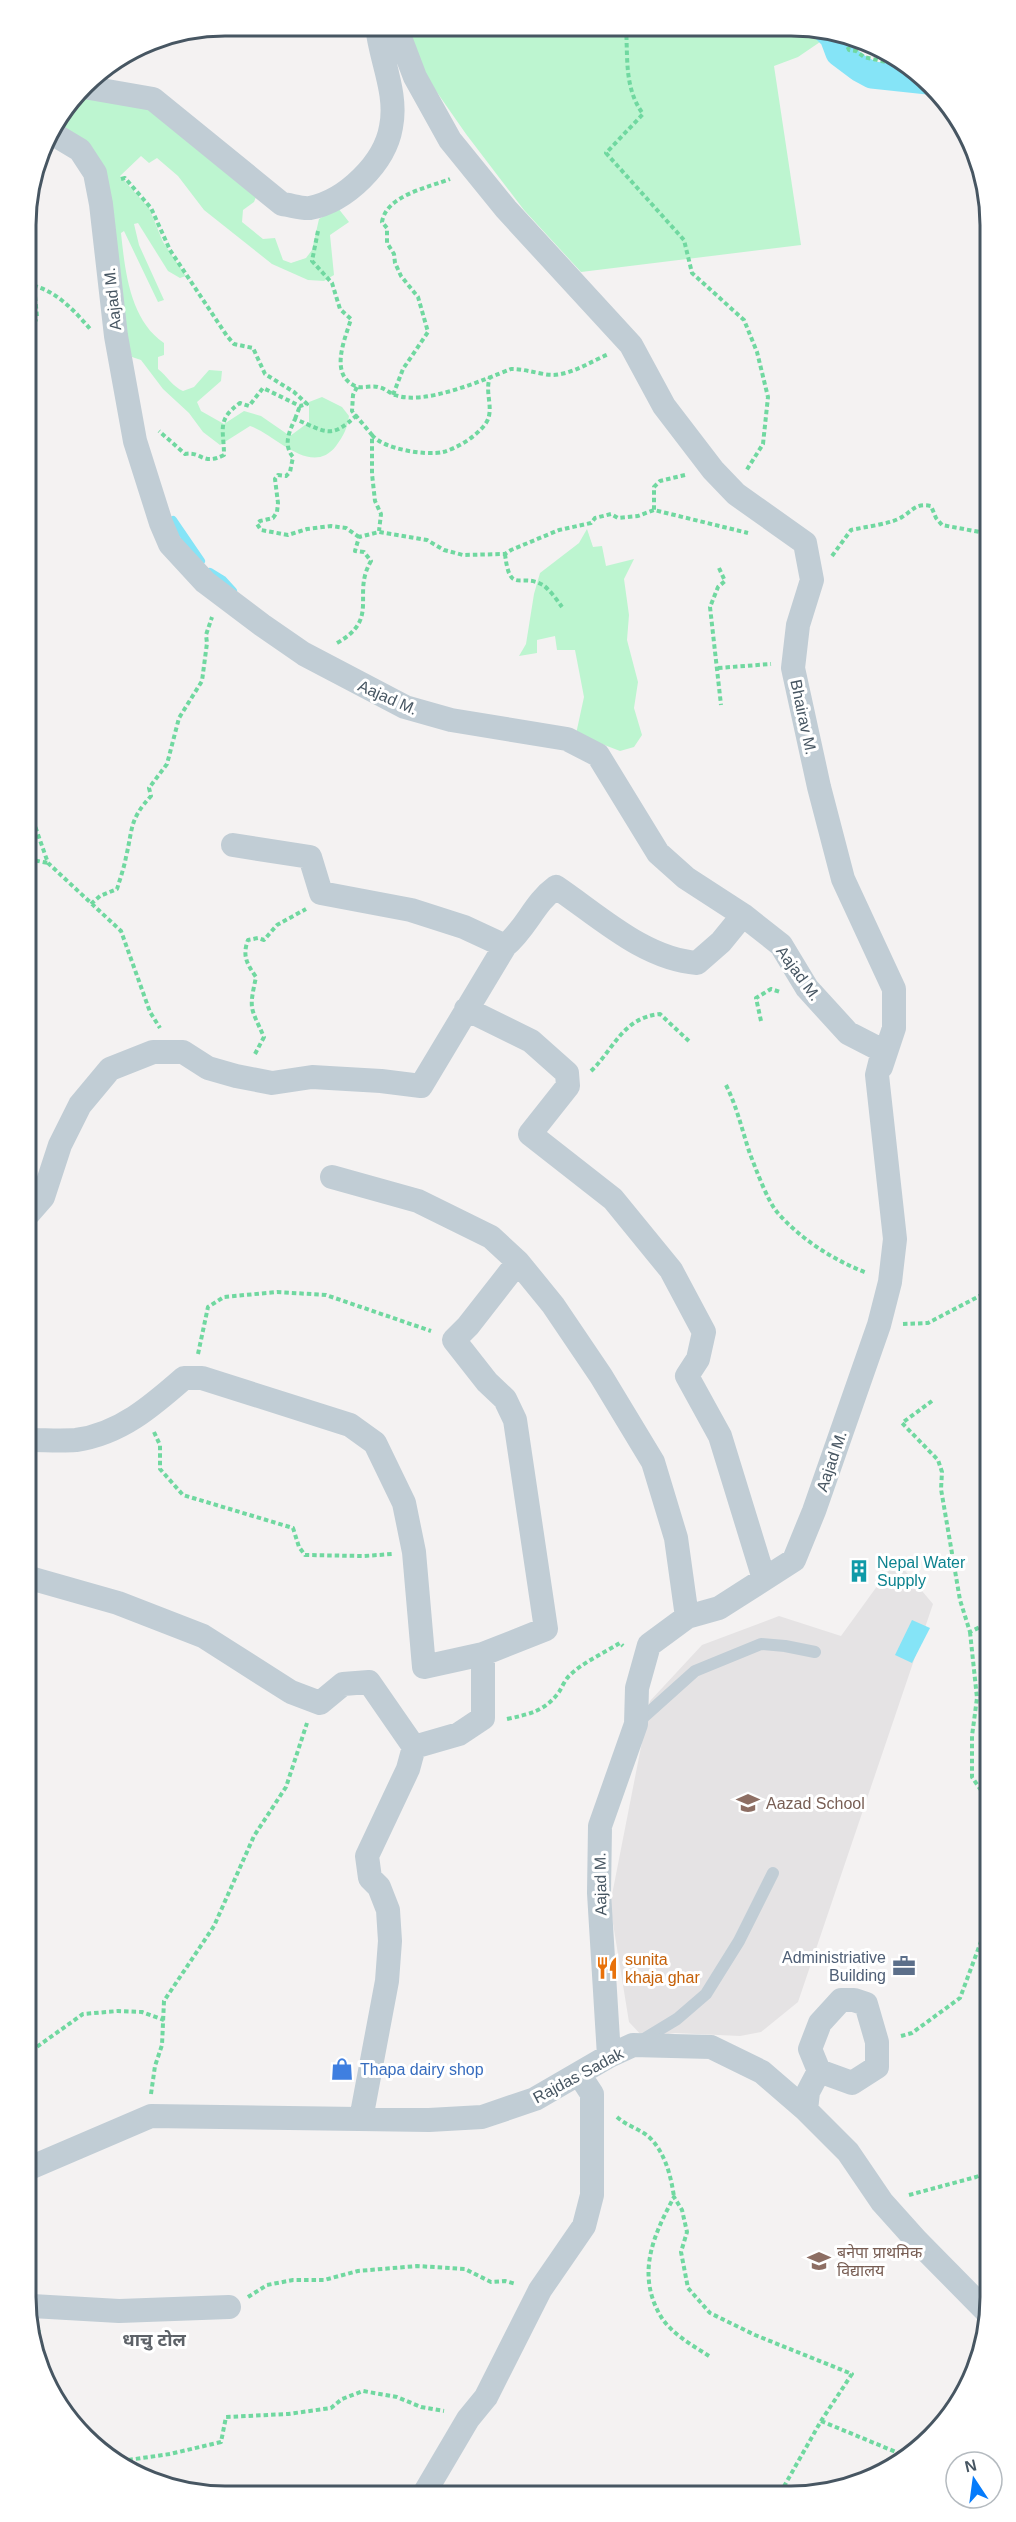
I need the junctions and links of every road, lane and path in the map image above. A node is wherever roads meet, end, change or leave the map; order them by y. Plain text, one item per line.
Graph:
1 (379, 36) edge
2 (399, 36) edge
3 (627, 36) edge
4 (845, 44) edge
5 (888, 63) edge
6 (94, 89) edge
7 (58, 136) edge
8 (472, 166) junction
9 (97, 186) junction
10 (309, 208) junction
11 (36, 286) edge
12 (632, 345) junction
13 (121, 364) junction
14 (490, 377) junction
15 (357, 387) junction
16 (393, 395) junction
17 (300, 406) junction
18 (131, 412) junction
19 (357, 415) junction
20 (295, 419) junction
21 (372, 435) junction
22 (712, 470) junction
23 (736, 494) junction
24 (654, 510) junction
25 (788, 530) junction
26 (379, 532) junction
27 (980, 532) edge
28 (359, 537) junction
29 (505, 554) junction
30 (809, 560) junction
31 (719, 568) dead end
32 (205, 582) junction
33 (562, 607) dead end
34 (304, 654) junction
35 (718, 668) junction
36 (793, 668) junction
37 (721, 705) dead end
38 (36, 829) edge
39 (233, 845) dead end
40 (36, 861) edge
41 (48, 863) junction
42 (321, 893) junction
43 (91, 904) junction
44 (743, 915) junction
45 (505, 946) junction
46 (807, 988) junction
47 (466, 1010) junction
48 (761, 1020) dead end
49 (691, 1043) dead end
50 (153, 1052) junction
51 (877, 1075) junction
52 (236, 1076) junction
53 (726, 1084) dead end
54 (568, 1086) junction
55 (332, 1177) dead end
56 (36, 1205) edge
57 (518, 1262) junction
58 (890, 1282) junction
59 (980, 1296) edge
60 (879, 1325) junction
61 (454, 1340) junction
62 (202, 1378) junction
63 (932, 1401) dead end
64 (146, 1412) junction
65 (36, 1440) edge
66 (414, 1552) junction
67 (764, 1579) junction
68 (36, 1580) edge
69 (687, 1617) junction
70 (980, 1627) edge
71 (970, 1632) junction
72 (815, 1652) dead end
73 (483, 1654) junction
74 (645, 1661) junction
75 (320, 1703) junction
76 (483, 1718) junction
77 (636, 1724) junction
78 (414, 1747) junction
79 (980, 1789) edge
80 (773, 1873) dead end
81 (980, 1944) edge
82 (164, 2020) junction
83 (877, 2042) junction
84 (633, 2045) junction
85 (36, 2047) edge
86 (609, 2056) junction
87 (819, 2071) junction
88 (579, 2074) junction
89 (592, 2094) junction
90 (806, 2110) junction
91 (151, 2116) junction
92 (361, 2119) junction
93 (36, 2165) edge
94 (980, 2175) edge
95 (674, 2197) junction
96 (882, 2202) junction
97 (540, 2290) junction
98 (980, 2305) edge
99 (37, 2306) edge
100 (229, 2307) joint
101 (709, 2356) dead end
102 (468, 2419) junction
103 (822, 2421) junction
104 (898, 2453) edge
105 (129, 2460) edge
106 (429, 2486) edge
107 (784, 2486) edge

1 - 10 street
2 - 8 street, Bhairav M.
3 - 23 path
4 - 5 path
6 - 10 street
7 - 9 street, Aajad M.
8 - 12 street, Bhairav M.
8 - 16 path
9 - 13 street, Aajad M.
9 - 17 path
10 - 15 path
11 - 13 path
12 - 14 path
12 - 22 street, Bhairav M.
13 - 18 street, Aajad M.
14 - 16 path
14 - 21 path
15 - 16 path
15 - 19 path
17 - 18 path
17 - 20 path
18 - 32 street, Aajad M.
19 - 20 path
19 - 21 path
20 - 28 path
21 - 26 path
22 - 23 street, Bhairav M.
22 - 24 path
23 - 25 street, Bhairav M.
24 - 25 path
24 - 29 path
25 - 30 street, Bhairav M.
26 - 28 path
26 - 29 path
27 - 30 path
28 - 34 path
29 - 33 path
30 - 36 street, Bhairav M.
31 - 35 path
32 - 34 street, Aajad M.
32 - 43 path
34 - 44 street, Aajad M.
35 - 36 path
35 - 37 path
36 - 51 street, Bhairav M.
38 - 41 path
39 - 42 street
40 - 41 path
41 - 43 path
42 - 45 street
42 - 52 path
43 - 50 path
44 - 45 street
44 - 46 street, Aajad M.
45 - 47 street
46 - 48 path
46 - 51 street, Aajad M.
47 - 52 street
47 - 54 street
49 - 54 path
50 - 52 street
50 - 56 street
51 - 58 street, Aajad M.
53 - 58 path
54 - 67 street
55 - 57 street
57 - 61 street
57 - 69 street
58 - 60 street, Aajad M.
59 - 60 path
60 - 67 street, Aajad M.
61 - 62 path
61 - 73 street
62 - 64 street
62 - 66 street
63 - 71 path
64 - 65 street
64 - 66 path
66 - 73 street
67 - 69 street, Aajad M.
68 - 75 street
69 - 74 street, Aajad M.
70 - 71 path
71 - 79 path
72 - 77 lane
73 - 76 street
74 - 76 path
74 - 77 street, Aajad M.
75 - 78 street
75 - 82 path
76 - 78 street
77 - 86 street, Aajad M.
78 - 92 street
80 - 84 lane
81 - 83 path
82 - 85 path
82 - 91 path
83 - 87 street
83 - 87 street
84 - 86 street, Rajdas Sadak
84 - 90 street, Rajdas Sadak
86 - 88 street, Rajdas Sadak
87 - 90 street
88 - 89 street
88 - 92 street, Rajdas Sadak
89 - 95 path
89 - 97 street
90 - 96 street, Rajdas Sadak
91 - 92 street, Rajdas Sadak
91 - 93 street, Rajdas Sadak
94 - 96 path
95 - 101 path
95 - 103 path
96 - 98 street, Rajdas Sadak
97 - 100 path
97 - 102 street
99 - 100 street
102 - 105 path
102 - 106 street
103 - 104 path
103 - 107 path

